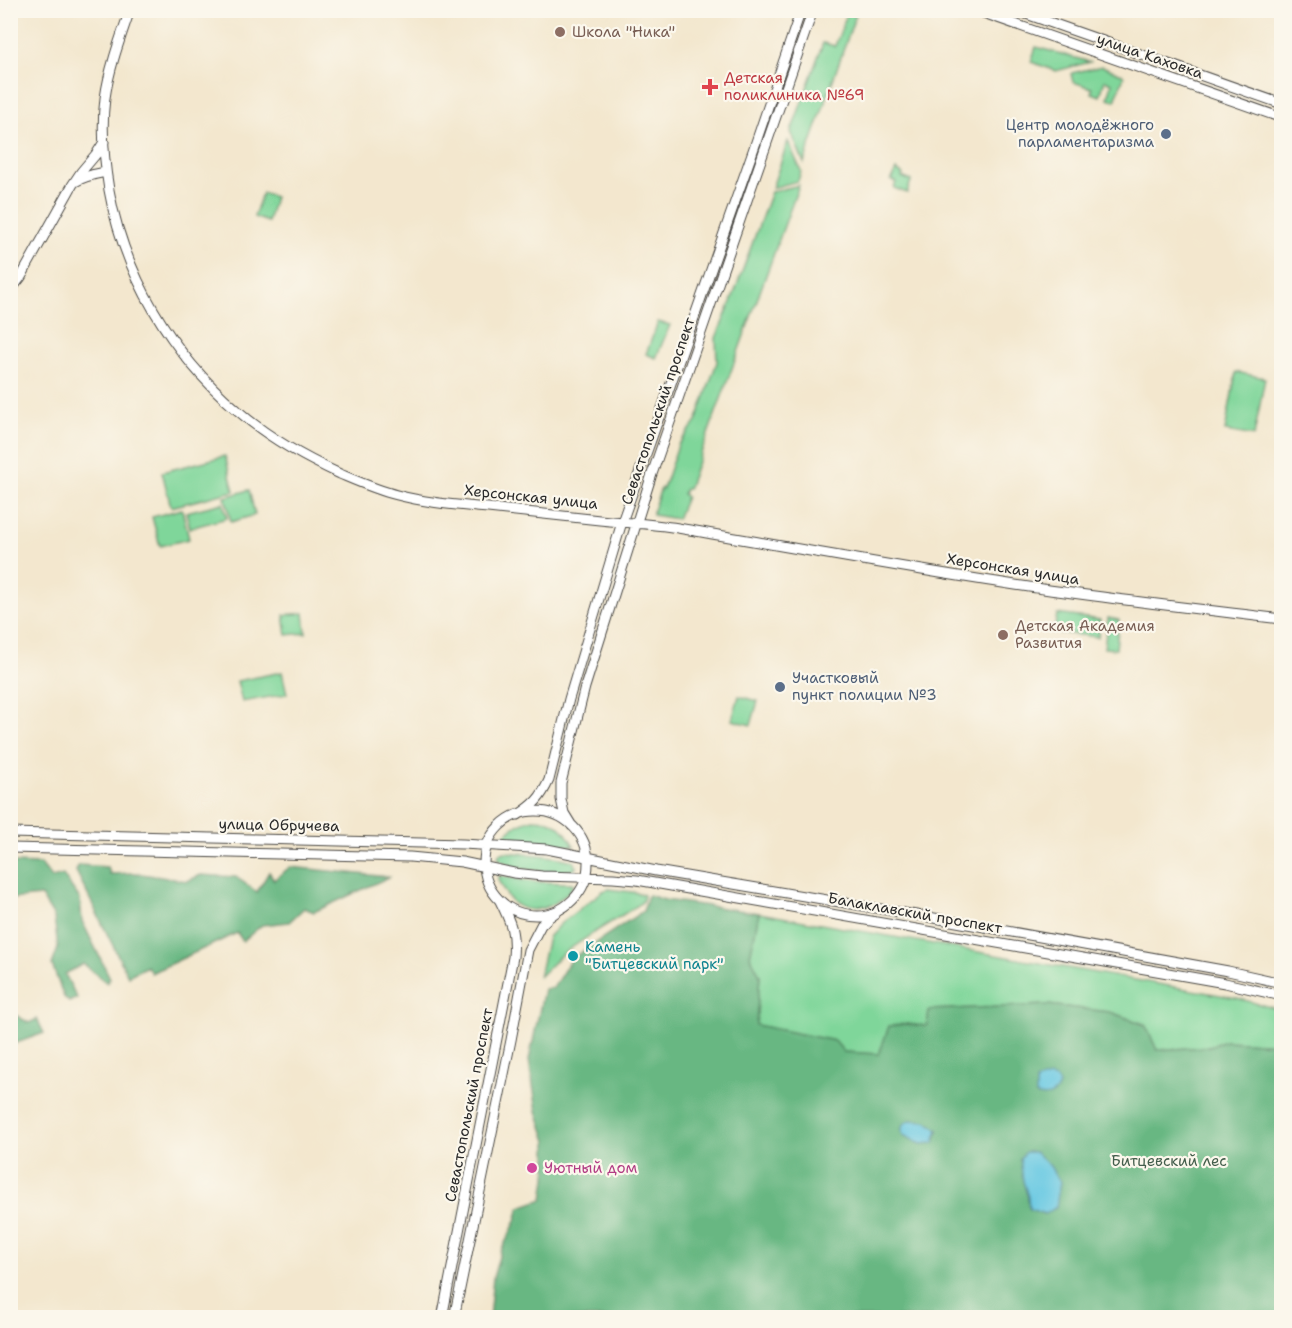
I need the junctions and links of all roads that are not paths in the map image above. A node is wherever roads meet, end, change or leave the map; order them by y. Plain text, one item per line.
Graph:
1 (130, 10) edge
2 (801, 10) edge
3 (813, 10) edge
4 (975, 10) edge
5 (1015, 10) edge
6 (1281, 104) edge
7 (1281, 118) edge
8 (104, 142) junction
9 (106, 172) junction
10 (73, 184) junction
11 (10, 291) edge
12 (622, 522) junction
13 (636, 523) junction
14 (1281, 619) edge
15 (518, 815) junction
16 (572, 826) junction
17 (10, 833) edge
18 (488, 845) junction
19 (10, 848) edge
20 (547, 849) joint
21 (587, 856) junction
22 (486, 868) junction
23 (542, 876) joint
24 (588, 877) junction
25 (500, 901) junction
26 (559, 910) junction
27 (1281, 983) edge
28 (1281, 996) edge
29 (442, 1317) edge
30 (454, 1317) edge

1 - 8 main road, Херсонская улица
2 - 12 main road, Севастопольский проспект
3 - 13 main road, Севастопольский проспект
4 - 7 main road, улица Каховка
5 - 6 main road, улица Каховка
8 - 9 main road, Херсонская улица
8 - 10 main road
9 - 10 main road
9 - 12 main road, Херсонская улица
10 - 11 main road
12 - 13 main road, Херсонская улица
12 - 15 main road, Севастопольский проспект
13 - 14 main road, Херсонская улица
13 - 16 main road, Севастопольский проспект
15 - 16 main road
15 - 18 main road, Севастопольский проспект
16 - 21 main road, Севастопольский проспект
17 - 18 main road, улица Обручева
18 - 20 main road, улица Обручева
18 - 22 main road
19 - 22 main road, улица Обручева
20 - 21 main road, Балаклавский проспект
21 - 24 main road
21 - 27 main road, Балаклавский проспект
22 - 23 main road, улица Обручева
22 - 25 main road, Севастопольский проспект
23 - 24 main road, Балаклавский проспект
24 - 26 main road, Севастопольский проспект
24 - 28 main road, Балаклавский проспект
25 - 26 main road
25 - 29 main road, Севастопольский проспект
26 - 30 main road, Севастопольский проспект

